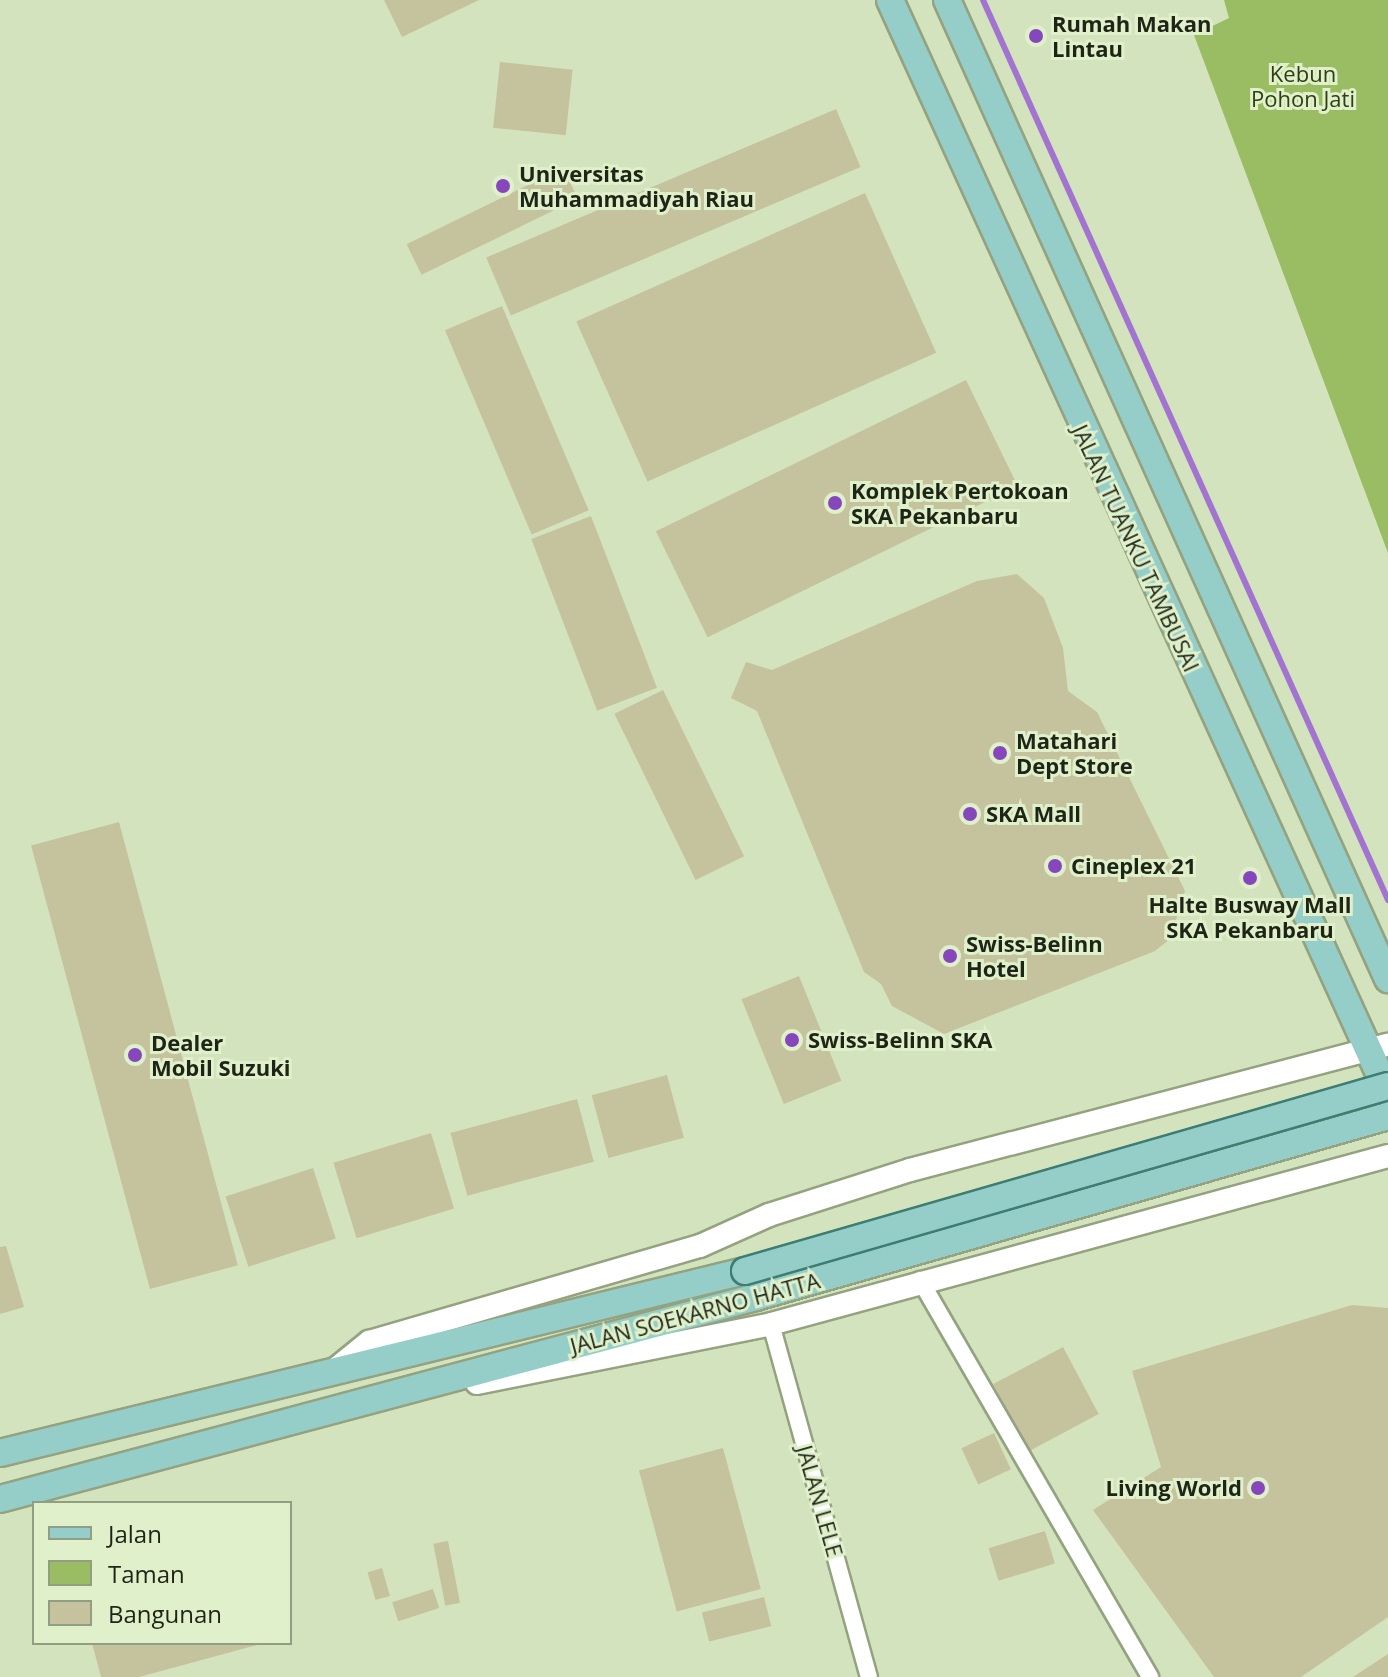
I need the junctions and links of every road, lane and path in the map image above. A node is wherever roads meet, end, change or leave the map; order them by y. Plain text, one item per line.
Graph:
1 (890, 0) edge
2 (947, 0) edge
3 (1388, 979) edge
4 (1376, 1048) edge
5 (1388, 1069) edge
6 (1388, 1086) edge
7 (1388, 1093) edge
8 (1388, 1116) edge
9 (1388, 1156) edge
10 (920, 1280) junction
11 (771, 1324) junction
12 (325, 1377) junction
13 (303, 1418) junction
14 (0, 1453) edge
15 (0, 1499) edge
16 (869, 1677) edge
17 (1150, 1677) edge

1 - 4 main road, JALAN TUANKU TAMBUSAI
2 - 3 main road
4 - 5 main road
4 - 7 main road, JALAN TUANKU TAMBUSAI
4 - 12 street, JALAN SOEKARNO HATTA
6 - 12 main road, JALAN SOEKARNO HATTA, bridge
8 - 13 main road, JALAN SOEKARNO HATTA
9 - 10 street
10 - 11 street
10 - 17 street
11 - 13 street
11 - 16 street, JALAN LELE
12 - 14 main road, JALAN SOEKARNO HATTA
13 - 15 main road, JALAN SOEKARNO HATTA

